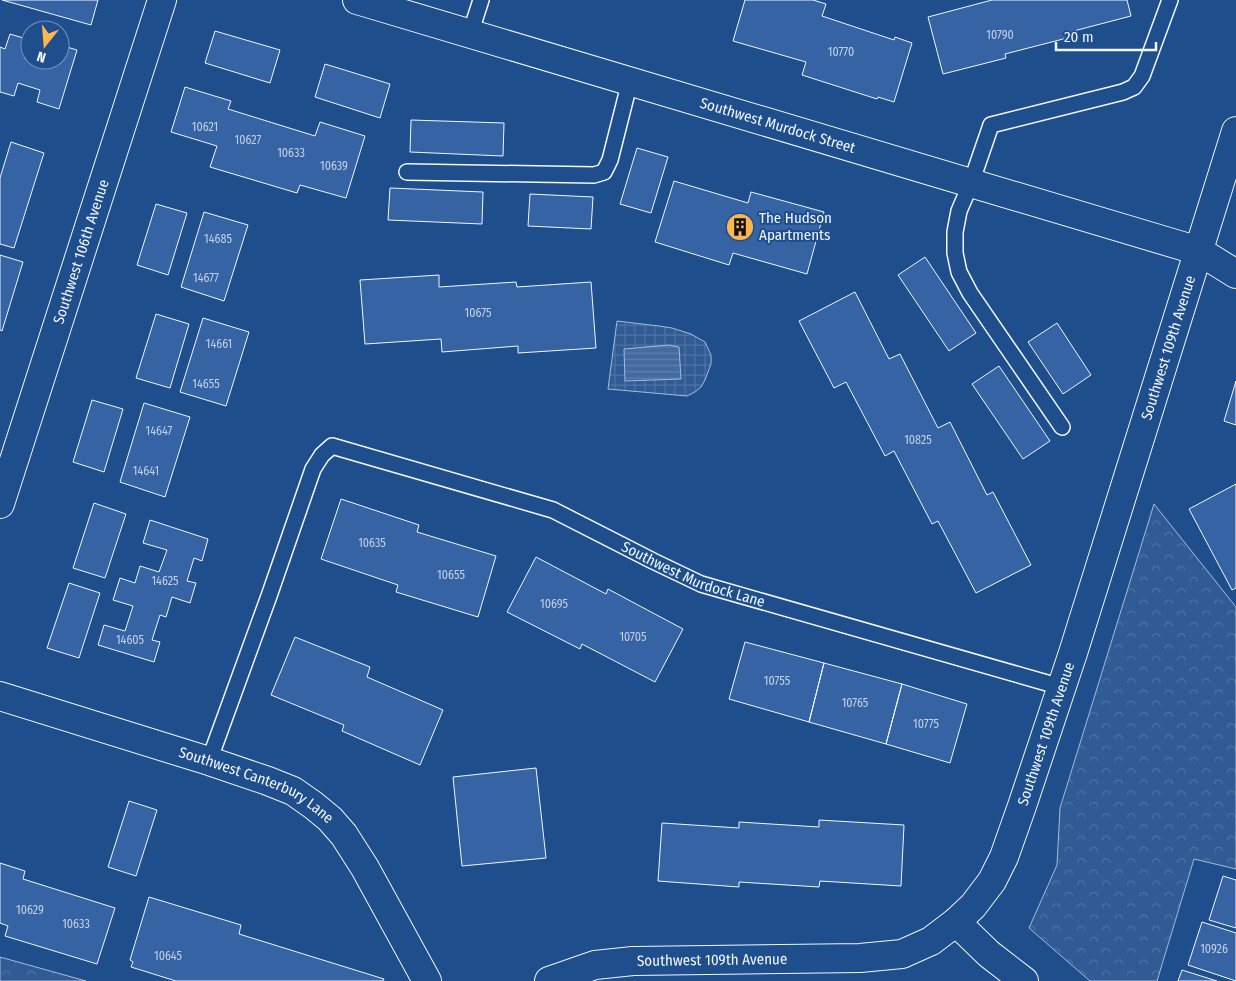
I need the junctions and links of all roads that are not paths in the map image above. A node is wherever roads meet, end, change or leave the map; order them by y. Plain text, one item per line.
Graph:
1 (162, 0) edge
2 (357, 0) edge
3 (481, 0) edge
4 (1170, 0) edge
5 (402, 6) edge
6 (470, 34) junction
7 (630, 81) junction
8 (1236, 131) edge
9 (407, 172) dead end
10 (971, 182) junction
11 (1199, 251) junction
12 (1236, 274) edge
13 (1062, 427) dead end
14 (0, 504) edge
15 (1061, 688) junction
16 (0, 696) edge
17 (209, 761) junction
18 (956, 922) junction
19 (428, 981) edge
20 (549, 981) edge
21 (1024, 981) edge

1 - 14 street, Southwest 106th Avenue
2 - 5 street, Southwest Murdock Street
3 - 6 lane
4 - 10 lane
5 - 6 street, Southwest Murdock Street
6 - 7 street, Southwest Murdock Street
7 - 9 lane
7 - 10 street, Southwest Murdock Street
8 - 11 street, Southwest 109th Avenue
10 - 11 street, Southwest Murdock Street
10 - 13 lane
11 - 12 street, Southwest Murdock Street
11 - 15 street, Southwest 109th Avenue
15 - 17 lane, Southwest Murdock Lane
15 - 18 street, Southwest 109th Avenue
16 - 17 street, Southwest Canterbury Lane
17 - 19 street, Southwest Canterbury Lane
18 - 20 street, Southwest 109th Avenue
18 - 21 street

